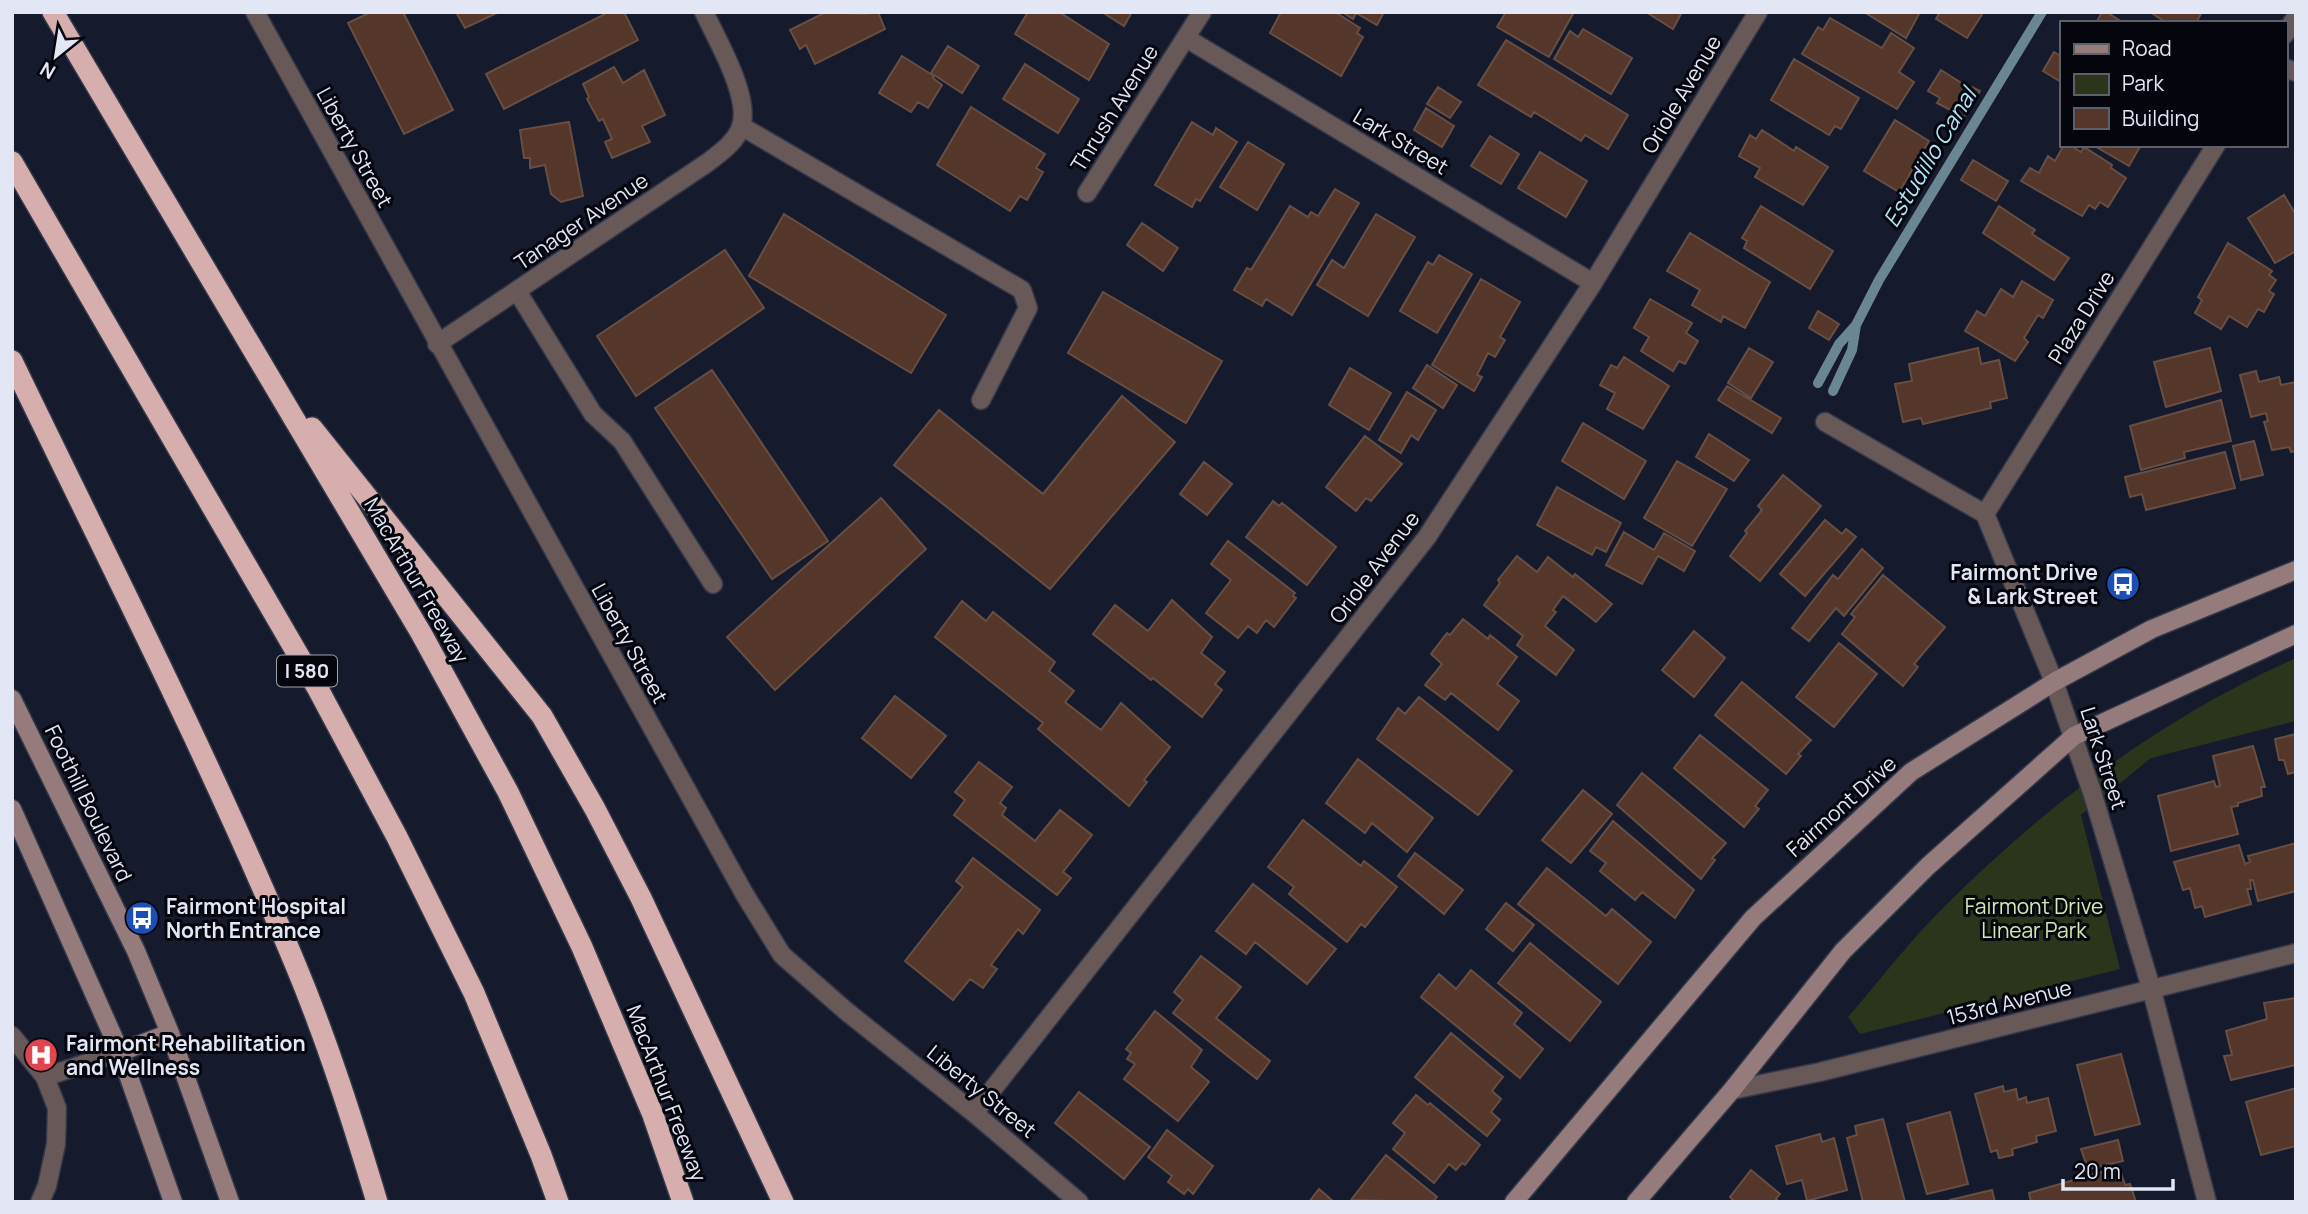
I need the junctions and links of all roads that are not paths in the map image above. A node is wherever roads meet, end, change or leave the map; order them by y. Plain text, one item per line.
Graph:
1 (53, 12) edge
2 (255, 12) edge
3 (704, 12) edge
4 (1202, 12) edge
5 (1758, 12) edge
6 (1186, 38) junction
7 (741, 126) junction
8 (2215, 147) edge
9 (12, 162) edge
10 (1087, 193) dead end
11 (1593, 283) junction
12 (517, 291) junction
13 (437, 344) junction
14 (12, 361) edge
15 (261, 363) junction
16 (981, 400) dead end
17 (1825, 422) dead end
18 (1985, 514) junction
19 (2296, 570) edge
20 (713, 584) dead end
21 (2296, 634) edge
22 (2054, 682) junction
23 (12, 699) edge
24 (2074, 736) junction
25 (12, 809) edge
26 (2296, 953) edge
27 (2152, 991) junction
28 (170, 1033) junction
29 (12, 1036) edge
30 (120, 1052) junction
31 (45, 1077) junction
32 (1732, 1090) junction
33 (974, 1113) junction
34 (40, 1202) edge
35 (173, 1202) edge
36 (230, 1202) edge
37 (377, 1202) edge
38 (558, 1202) edge
39 (683, 1202) edge
40 (783, 1202) edge
41 (1079, 1202) edge
42 (1514, 1202) edge
43 (1636, 1202) edge
44 (2207, 1202) edge

1 - 15 highway, MacArthur Freeway
2 - 13 street, Liberty Street
3 - 7 street
4 - 6 street, Thrush Avenue
5 - 11 street, Oriole Avenue
6 - 10 street, Thrush Avenue
6 - 11 street, Lark Street
7 - 12 street, Tanager Avenue
7 - 16 street
8 - 18 street, Plaza Drive
9 - 38 highway, I 580
11 - 33 street, Oriole Avenue
12 - 13 street, Tanager Avenue
12 - 20 street
13 - 33 street, Liberty Street
14 - 37 highway
15 - 39 highway, MacArthur Freeway
15 - 40 highway
17 - 18 street
18 - 22 street, Lark Street
19 - 22 main road, Fairmont Drive
21 - 24 main road
22 - 24 street, Lark Street
22 - 42 main road, Fairmont Drive
23 - 28 main road, Foothill Boulevard
24 - 27 street, Lark Street
24 - 32 main road
25 - 30 main road
26 - 27 street, 153rd Avenue
27 - 32 street, 153rd Avenue
27 - 44 street, Lark Street
28 - 30 main road
28 - 36 main road, Foothill Boulevard
29 - 31 street
30 - 31 street
30 - 35 main road
31 - 34 street
32 - 43 main road
33 - 41 street, Liberty Street

